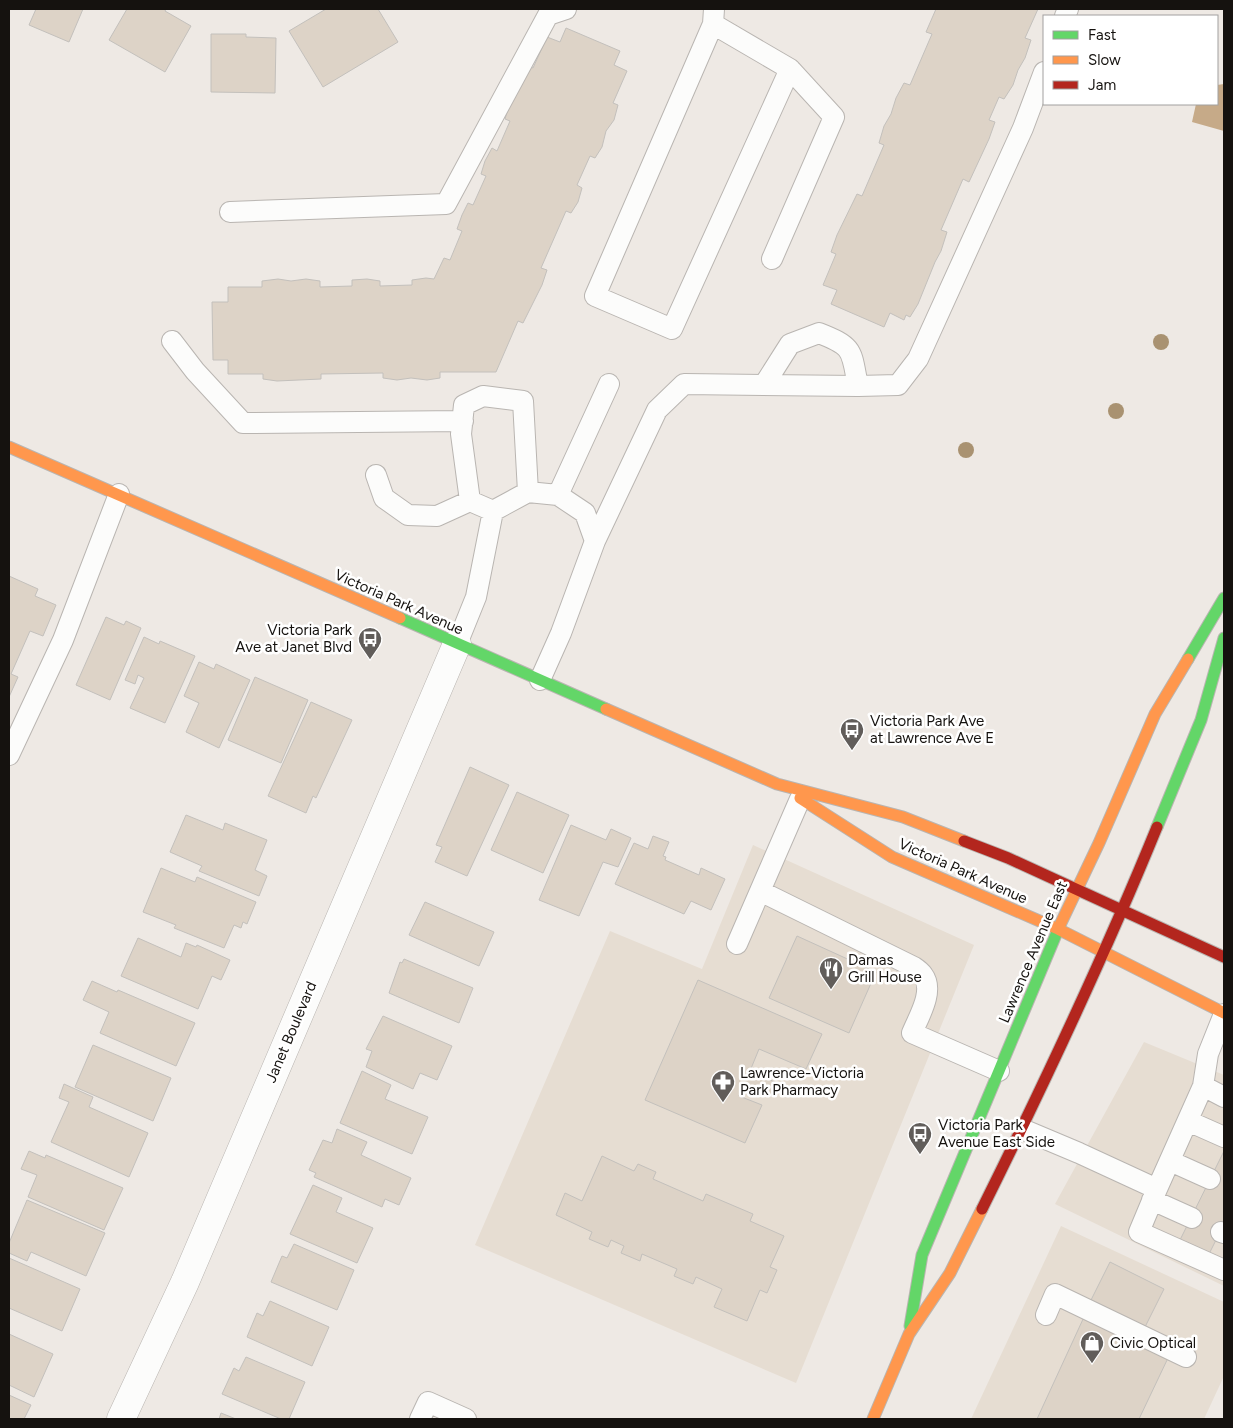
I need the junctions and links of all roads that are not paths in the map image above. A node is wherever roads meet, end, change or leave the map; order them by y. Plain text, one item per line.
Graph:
1 (566, 9) edge
2 (713, 16) edge
3 (790, 69) junction
4 (1043, 75) edge
5 (230, 212) dead end
6 (772, 260) dead end
7 (172, 341) dead end
8 (609, 384) dead end
9 (764, 386) junction
10 (858, 386) junction
11 (463, 421) junction
12 (9, 447) edge
13 (376, 475) dead end
14 (528, 492) junction
15 (119, 494) junction
16 (558, 494) junction
17 (470, 501) junction
18 (493, 511) junction
19 (595, 541) junction
20 (1224, 598) edge
21 (1224, 638) edge
22 (457, 644) junction
23 (540, 680) junction
24 (9, 755) edge
25 (777, 784) junction
26 (800, 798) junction
27 (1077, 888) junction
28 (760, 891) junction
29 (1124, 911) junction
30 (1058, 929) junction
31 (737, 944) dead end
32 (1105, 952) junction
33 (1224, 957) edge
34 (1224, 1013) edge
35 (999, 1071) junction
36 (1203, 1086) junction
37 (1224, 1097) edge
38 (1188, 1121) junction
39 (1022, 1129) junction
40 (1224, 1137) edge
41 (1170, 1161) junction
42 (1210, 1179) dead end
43 (1155, 1195) junction
44 (1192, 1218) dead end
45 (1224, 1270) edge
46 (1046, 1314) dead end
47 (909, 1334) junction
48 (1186, 1357) dead end
49 (121, 1419) edge
50 (420, 1419) edge
51 (466, 1419) edge
52 (873, 1419) edge

1 - 5 lane
2 - 3 lane
2 - 3 lane
3 - 6 lane
4 - 10 lane
7 - 11 lane
8 - 16 lane
9 - 10 lane
9 - 10 lane
9 - 19 lane
11 - 14 lane
11 - 17 lane
12 - 15 main road, Victoria Park Avenue
13 - 17 lane
14 - 16 lane
14 - 18 lane
15 - 22 main road, Victoria Park Avenue
15 - 24 lane
16 - 19 lane
17 - 18 lane
18 - 22 lane
19 - 23 lane
20 - 27 main road, Lawrence Avenue East
21 - 29 main road, Lawrence Avenue East
22 - 23 main road, Victoria Park Avenue
22 - 49 street, Janet Boulevard
23 - 25 main road, Victoria Park Avenue
25 - 26 main road, Victoria Park Avenue
25 - 27 main road, Victoria Park Avenue
26 - 28 lane
26 - 30 main road, Victoria Park Avenue
27 - 29 main road, Victoria Park Avenue
27 - 30 main road, Lawrence Avenue East
28 - 31 lane
28 - 35 lane
29 - 32 main road, Lawrence Avenue East
29 - 33 main road, Victoria Park Avenue
30 - 32 main road, Victoria Park Avenue
30 - 35 main road, Lawrence Avenue East
32 - 34 main road, Victoria Park Avenue
32 - 39 main road, Lawrence Avenue East
34 - 36 lane
35 - 47 main road, Lawrence Avenue East
36 - 37 lane
36 - 38 lane
38 - 40 lane
38 - 41 lane
39 - 43 lane
39 - 47 main road, Lawrence Avenue East
41 - 42 lane
41 - 43 lane
43 - 44 lane
43 - 45 lane
46 - 48 lane
47 - 52 main road, Lawrence Avenue East
50 - 51 lane

